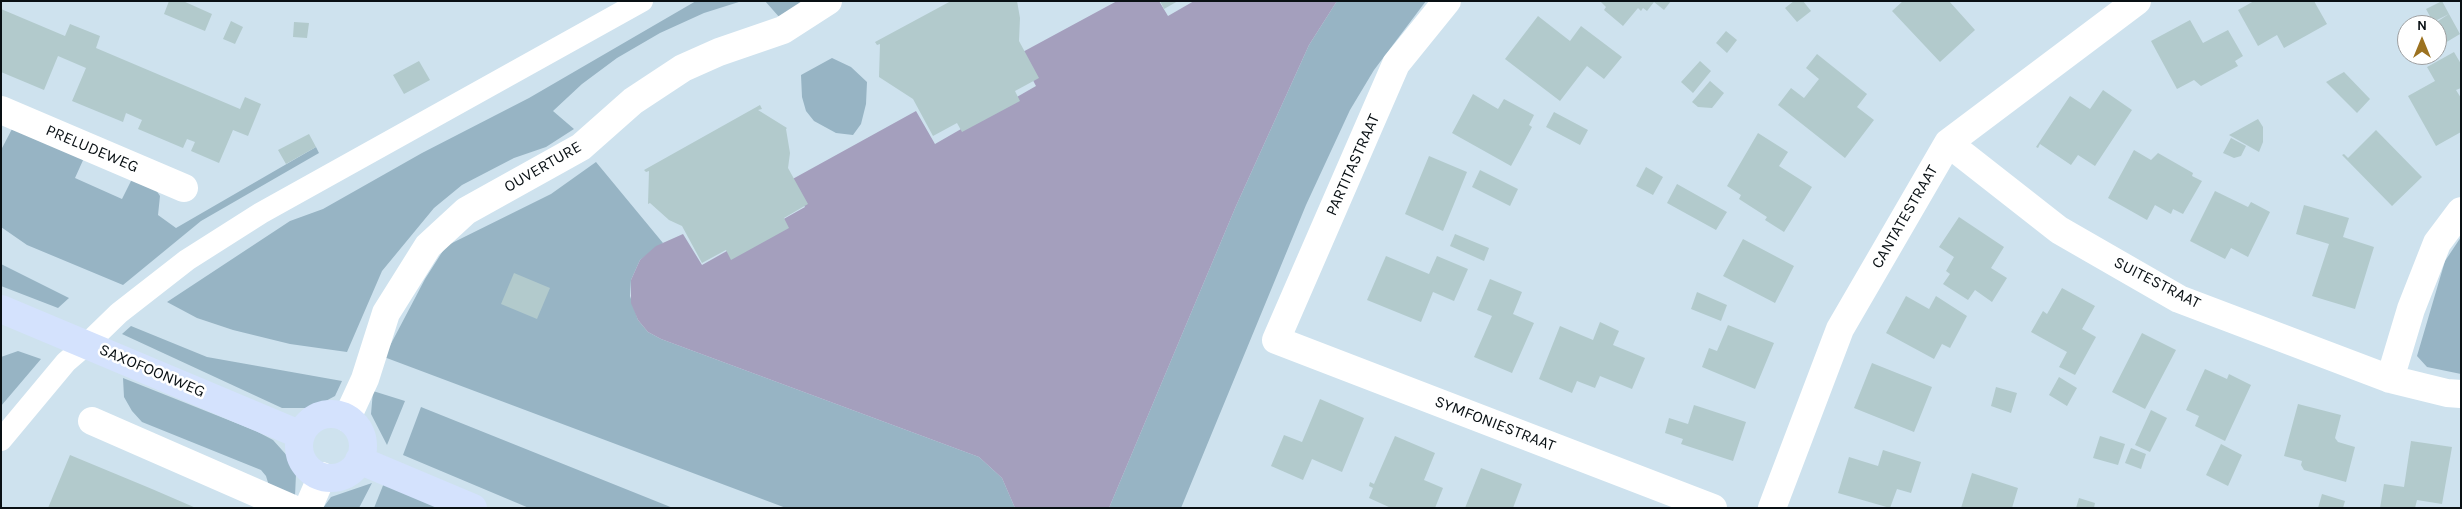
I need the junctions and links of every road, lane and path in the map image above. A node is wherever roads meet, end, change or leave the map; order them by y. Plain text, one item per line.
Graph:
1 (642, 1) edge
2 (828, 1) edge
3 (1447, 1) edge
4 (2137, 1) edge
5 (1, 110) edge
6 (1948, 142) junction
7 (184, 188) dead end
8 (2461, 211) edge
9 (1, 309) edge
10 (1276, 340) joint
11 (87, 344) junction
12 (2390, 379) junction
13 (2461, 394) edge
14 (347, 418) junction
15 (92, 421) dead end
16 (302, 434) junction
17 (1, 440) edge
18 (359, 460) junction
19 (322, 476) junction
20 (291, 508) edge
21 (308, 508) edge
22 (473, 508) edge
23 (1713, 508) edge
24 (1772, 508) edge

1 - 11 lane
2 - 14 street, OUVERTURE
3 - 10 street, PARTITASTRAAT
4 - 6 street, CANTATESTRAAT
5 - 7 street, PRELUDEWEG
6 - 12 street, SUITESTRAAT
6 - 24 street, CANTATESTRAAT
8 - 12 street
9 - 11 street, SAXOFOONWEG
10 - 23 street, SYMFONIESTRAAT
11 - 16 street, SAXOFOONWEG
11 - 17 lane
12 - 13 street, SUITESTRAAT
14 - 16 street
14 - 18 street
15 - 20 street
16 - 19 street
18 - 19 street
18 - 22 street
19 - 21 street

